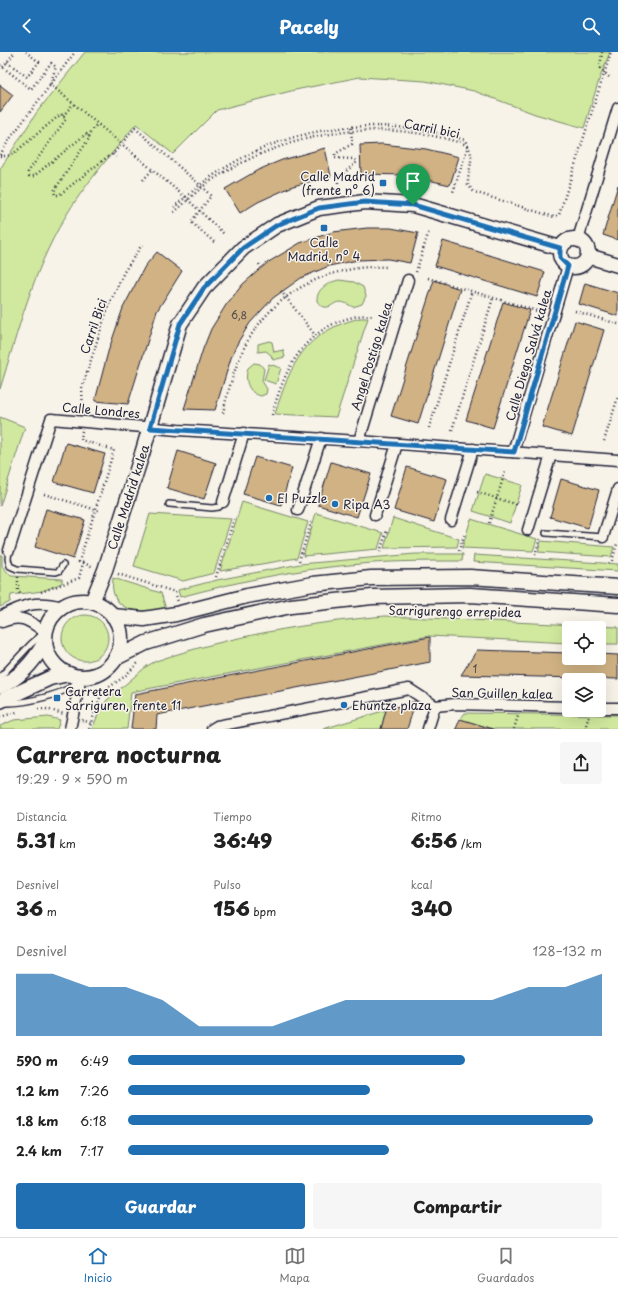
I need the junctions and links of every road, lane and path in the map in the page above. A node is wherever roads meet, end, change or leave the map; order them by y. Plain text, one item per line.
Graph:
1 (15, 52) edge
2 (26, 52) edge
3 (75, 52) edge
4 (602, 52) edge
5 (611, 52) edge
6 (7, 62) junction
7 (1, 66) edge
8 (604, 74) junction
9 (609, 78) dead end
10 (50, 84) junction
11 (73, 104) junction
12 (618, 108) edge
13 (63, 116) junction
14 (98, 124) junction
15 (351, 126) junction
16 (352, 131) junction
17 (88, 136) junction
18 (122, 144) junction
19 (468, 146) junction
20 (113, 154) junction
21 (0, 155) edge
22 (116, 157) dead end
23 (153, 169) junction
24 (143, 180) dead end
25 (338, 183) dead end
26 (201, 186) junction
27 (453, 192) dead end
28 (187, 198) junction
29 (174, 207) dead end
30 (200, 210) junction
31 (174, 212) dead end
32 (429, 231) dead end
33 (224, 234) dead end
34 (578, 239) junction
35 (214, 242) dead end
36 (143, 243) dead end
37 (560, 248) junction
38 (588, 256) junction
39 (258, 264) dead end
40 (618, 265) edge
41 (568, 266) junction
42 (388, 267) dead end
43 (262, 268) dead end
44 (416, 272) dead end
45 (428, 278) dead end
46 (408, 280) dead end
47 (281, 291) dead end
48 (472, 291) junction
49 (286, 297) junction
50 (493, 298) junction
51 (537, 311) dead end
52 (574, 311) dead end
53 (373, 316) dead end
54 (618, 324) edge
55 (316, 335) junction
56 (618, 397) edge
57 (222, 412) dead end
58 (272, 415) dead end
59 (82, 422) junction
60 (150, 428) junction
61 (429, 428) dead end
62 (452, 430) dead end
63 (244, 433) junction
64 (321, 438) junction
65 (359, 441) junction
66 (604, 441) dead end
67 (397, 444) junction
68 (473, 449) junction
69 (514, 452) junction
70 (551, 455) junction
71 (618, 460) edge
72 (505, 472) dead end
73 (618, 489) edge
74 (477, 492) dead end
75 (44, 494) dead end
76 (497, 498) junction
77 (223, 502) joint
78 (169, 504) dead end
79 (518, 505) dead end
80 (95, 509) junction
81 (298, 510) dead end
82 (100, 511) dead end
83 (375, 515) dead end
84 (235, 516) dead end
85 (312, 520) dead end
86 (451, 520) dead end
87 (489, 523) dead end
88 (387, 530) dead end
89 (528, 530) dead end
90 (546, 534) dead end
91 (464, 535) dead end
92 (602, 537) joint
93 (540, 539) dead end
94 (617, 544) dead end
95 (9, 550) joint
96 (459, 551) dead end
97 (380, 552) dead end
98 (535, 555) dead end
99 (299, 561) dead end
100 (612, 561) dead end
101 (83, 563) dead end
102 (63, 565) dead end
103 (216, 577) dead end
104 (18, 578) dead end
105 (618, 587) edge
106 (22, 600) dead end
107 (92, 602) junction
108 (618, 605) edge
109 (62, 607) junction
110 (113, 616) junction
111 (0, 617) edge
112 (0, 623) edge
113 (45, 637) junction
114 (116, 658) junction
115 (143, 659) dead end
116 (75, 676) junction
117 (0, 677) edge
118 (0, 686) edge
119 (0, 702) edge
120 (435, 706) junction
121 (562, 707) edge
122 (606, 708) edge
123 (618, 708) edge
124 (34, 709) dead end
125 (21, 711) dead end
126 (65, 714) dead end
127 (0, 717) edge
128 (589, 717) edge
129 (70, 729) edge
130 (89, 729) edge
131 (212, 729) edge
132 (428, 729) edge
133 (585, 729) edge

1 - 6 path
2 - 6 path
3 - 10 path
4 - 8 path
5 - 8 path, Carril bici
6 - 7 path
7 - 10 path
8 - 9 path
8 - 19 path, Carril bici
10 - 11 path
10 - 21 path
11 - 13 path
11 - 14 path
12 - 34 street
13 - 17 path
13 - 21 path
14 - 17 path
14 - 18 path
15 - 16 path
15 - 19 path
15 - 26 path
16 - 19 path, Carril bici
16 - 25 path
16 - 26 path, Carril bici
17 - 20 path
18 - 20 path
18 - 23 path
18 - 26 path
19 - 27 path
20 - 22 path
23 - 24 path
23 - 28 path
26 - 28 path, Carril bici
26 - 30 path
28 - 29 path
28 - 30 path
28 - 31 path, Carril bici
30 - 33 path
30 - 35 path
32 - 44 path
34 - 37 main road
34 - 38 main road
36 - 59 path, Carril Bici
37 - 41 main road
37 - 60 main road, Calle Madrid kalea
38 - 40 main road
38 - 41 main road
39 - 43 path
41 - 69 street, Calle Diego Salvá kalea
42 - 49 path
45 - 48 path
46 - 65 street, Angel Postigo kalea
47 - 49 path
48 - 50 path
48 - 61 path
49 - 55 path
49 - 57 path
50 - 51 path
50 - 62 path
52 - 54 path
53 - 55 path
55 - 58 path
56 - 66 path
59 - 60 street, Calle Londres
59 - 80 path
59 - 95 street, Calle Londres
60 - 63 street, Calle Londres
60 - 107 main road, Calle Madrid kalea
63 - 64 street, Calle Londres
63 - 77 street
64 - 65 street, Calle Londres
64 - 81 street
65 - 67 street, Calle Londres
67 - 68 street, Calle Londres
67 - 83 street
68 - 69 street, Calle Londres
68 - 86 street
69 - 70 street, Calle Londres
70 - 71 street, Calle Londres
70 - 89 street
72 - 76 path
73 - 92 street
74 - 76 path
75 - 80 path
76 - 79 path
76 - 87 path
77 - 78 lane
80 - 82 path
80 - 101 path
84 - 103 path
85 - 99 path
88 - 97 path
90 - 92 lane
91 - 96 path
93 - 98 path
94 - 100 path
95 - 102 lane
104 - 106 path
105 - 110 main road
107 - 109 main road
107 - 110 main road
108 - 114 main road, Sarrigurengo errepidea
109 - 111 street
109 - 113 main road
110 - 114 main road
112 - 113 street
113 - 116 main road
113 - 117 lane
113 - 118 main road
114 - 116 main road
115 - 130 path
116 - 119 main road
116 - 129 street
120 - 121 street, San Guillen kalea
120 - 131 street
120 - 132 street
122 - 123 street
124 - 126 path
125 - 127 path
128 - 133 path

